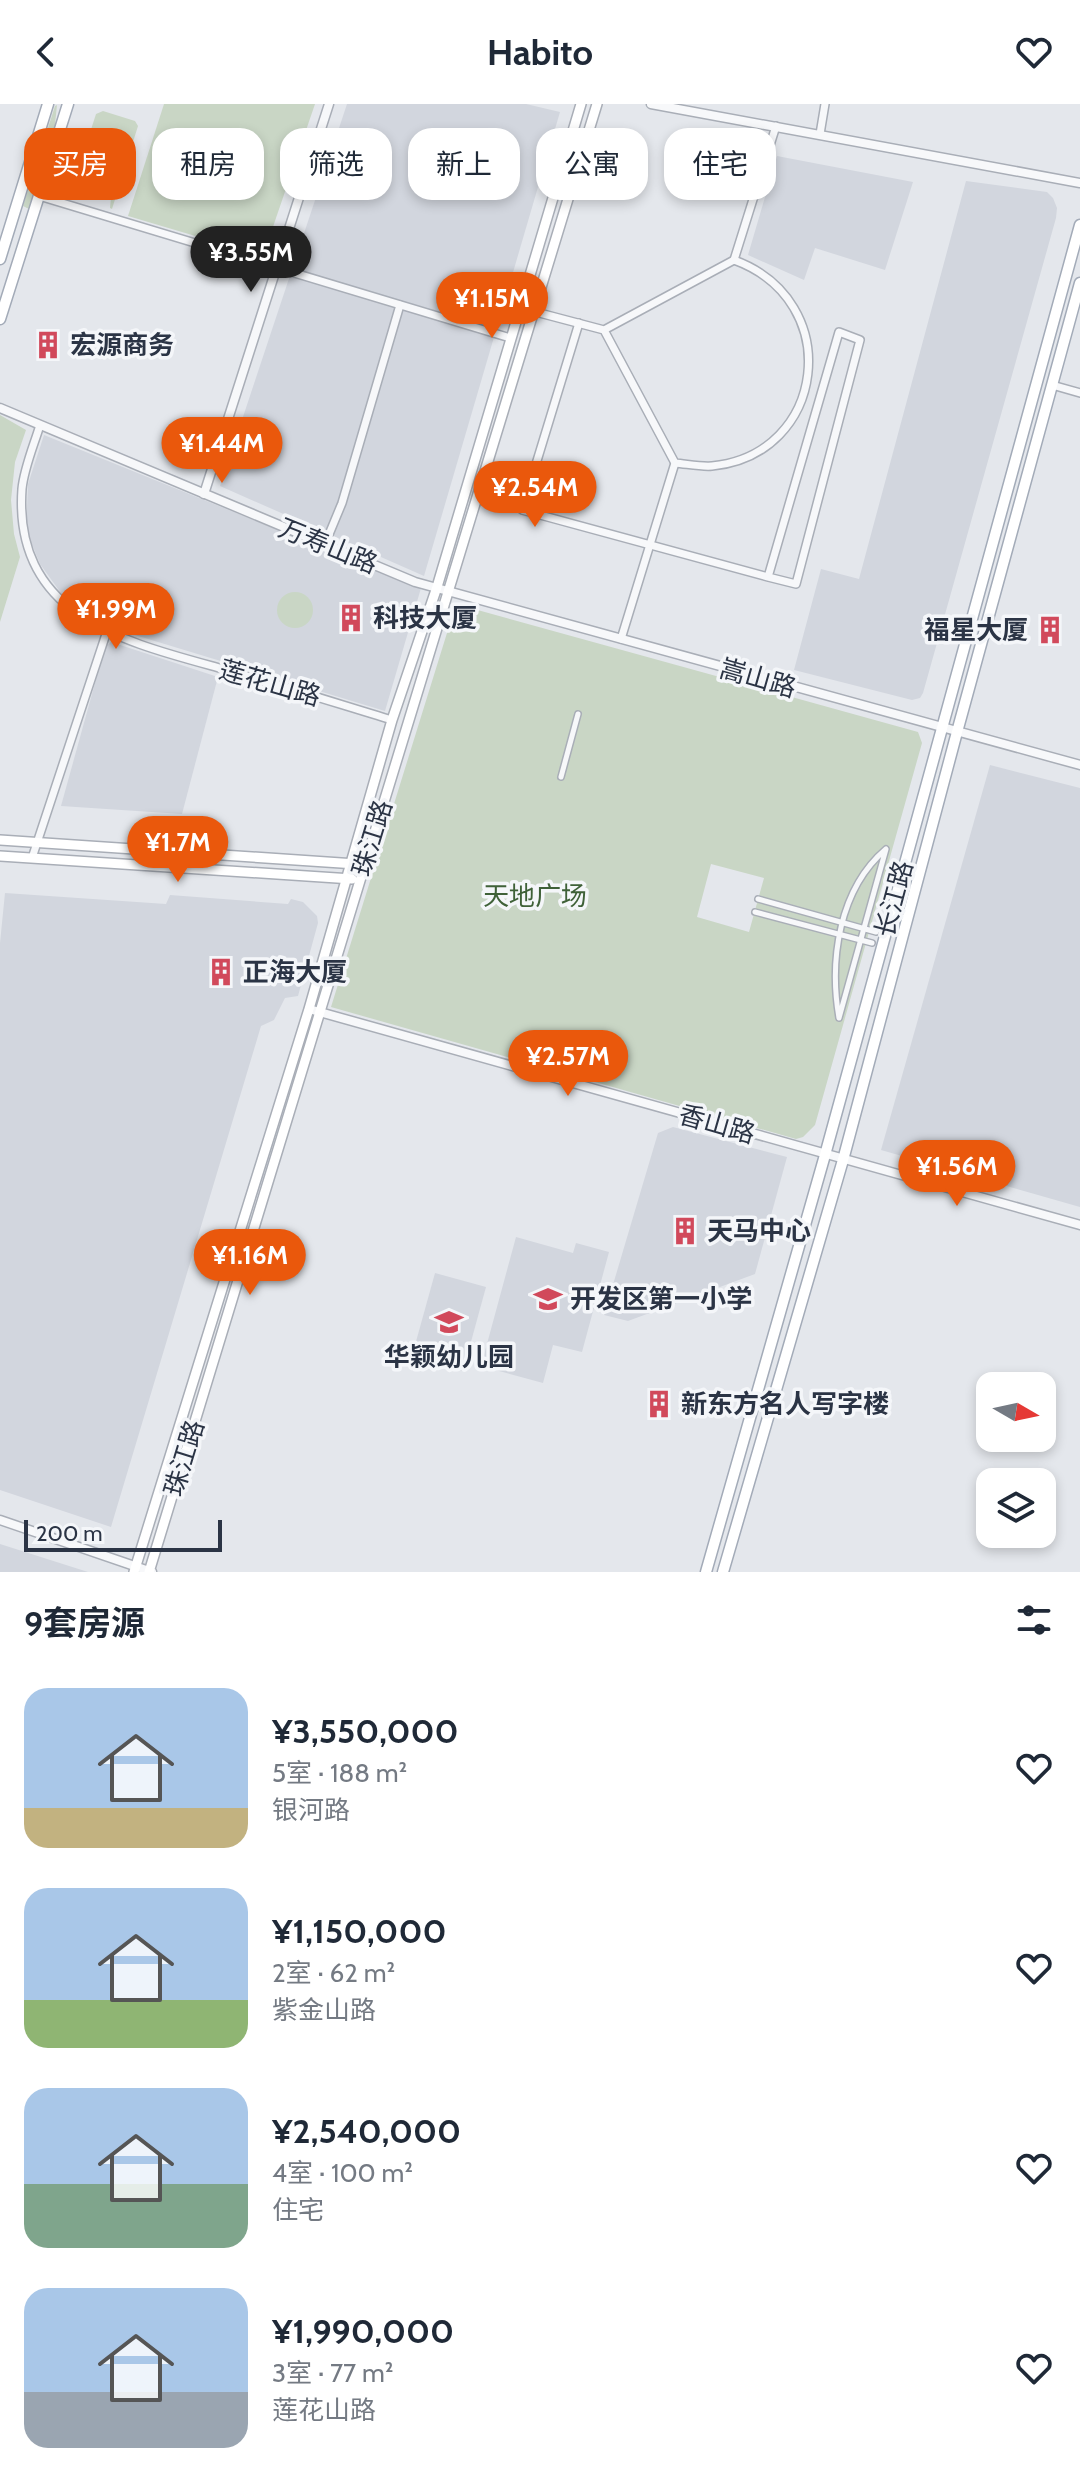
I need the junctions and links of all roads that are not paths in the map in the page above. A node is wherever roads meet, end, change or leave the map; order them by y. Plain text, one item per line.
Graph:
1 (48, 104) edge
2 (68, 104) edge
3 (329, 104) edge
4 (581, 104) edge
5 (597, 104) edge
6 (651, 104) edge
7 (825, 104) edge
8 (776, 126) junction
9 (60, 128) edge
10 (820, 134) junction
11 (1080, 183) edge
12 (38, 200) edge
13 (52, 200) edge
14 (1080, 225) edge
15 (0, 259) edge
16 (734, 260) junction
17 (276, 268) junction
18 (1080, 283) edge
19 (400, 305) junction
20 (532, 311) junction
21 (0, 319) edge
22 (579, 323) junction
23 (604, 330) junction
24 (510, 338) junction
25 (1052, 385) junction
26 (1080, 393) edge
27 (0, 408) edge
28 (40, 425) junction
29 (675, 463) junction
30 (204, 494) junction
31 (325, 544) junction
32 (649, 546) junction
33 (768, 577) junction
34 (437, 587) junction
35 (449, 589) junction
36 (107, 631) junction
37 (621, 639) junction
38 (578, 714) dead end
39 (392, 720) junction
40 (941, 727) junction
41 (957, 732) junction
42 (1080, 765) edge
43 (561, 777) dead end
44 (0, 840) edge
45 (36, 842) junction
46 (0, 856) edge
47 (32, 858) junction
48 (351, 863) junction
49 (364, 865) junction
50 (348, 879) junction
51 (359, 880) junction
52 (758, 899) dead end
53 (755, 912) dead end
54 (842, 922) junction
55 (876, 932) dead end
56 (839, 934) junction
57 (872, 943) dead end
58 (309, 1009) junction
59 (320, 1012) junction
60 (825, 1155) junction
61 (843, 1160) junction
62 (1080, 1225) edge
63 (0, 1520) edge
64 (135, 1570) edge
65 (150, 1572) edge
66 (706, 1572) edge
67 (723, 1572) edge

1 - 15 main road
2 - 9 main road
3 - 17 street
4 - 24 main road
5 - 20 main road, 珠江路
6 - 8 street
7 - 10 street
8 - 10 street
8 - 16 street
10 - 11 street
12 - 21 main road
13 - 17 street
14 - 40 main road, 长江路
16 - 23 street
16 - 29 street
17 - 19 street
17 - 30 street
18 - 25 main road, 长江路
19 - 24 street
19 - 31 street
20 - 22 street
20 - 35 main road, 珠江路
22 - 23 street
22 - 32 street
23 - 29 street
24 - 34 main road
25 - 26 street
25 - 41 main road, 长江路
27 - 28 street, 万寿山路
28 - 30 street, 万寿山路
28 - 36 street, 莲花山路
29 - 32 street
30 - 31 street, 万寿山路
31 - 34 street, 万寿山路
32 - 33 street
32 - 37 street
33 - 33 street
34 - 35 street, 嵩山路
34 - 39 main road
35 - 37 street, 嵩山路
35 - 49 main road, 珠江路
36 - 39 street, 莲花山路
36 - 45 street
37 - 40 street, 嵩山路
38 - 43 street
39 - 48 main road
40 - 41 street, 嵩山路
40 - 60 main road, 长江路
41 - 42 street, 嵩山路
41 - 61 main road, 长江路
44 - 45 main road
45 - 47 street
45 - 48 main road
46 - 47 main road
47 - 50 main road
48 - 49 main road
48 - 50 main road
49 - 51 main road, 珠江路
50 - 51 main road
50 - 58 main road
51 - 59 main road, 珠江路
52 - 54 street
53 - 56 street
54 - 55 street
54 - 56 street
54 - 56 street
56 - 57 street
58 - 59 street, 香山路
58 - 64 main road
59 - 60 street, 香山路
59 - 65 main road, 珠江路
60 - 61 street, 香山路
60 - 66 main road, 长江路
61 - 62 street, 香山路
61 - 67 main road, 长江路
63 - 64 street
64 - 65 street

